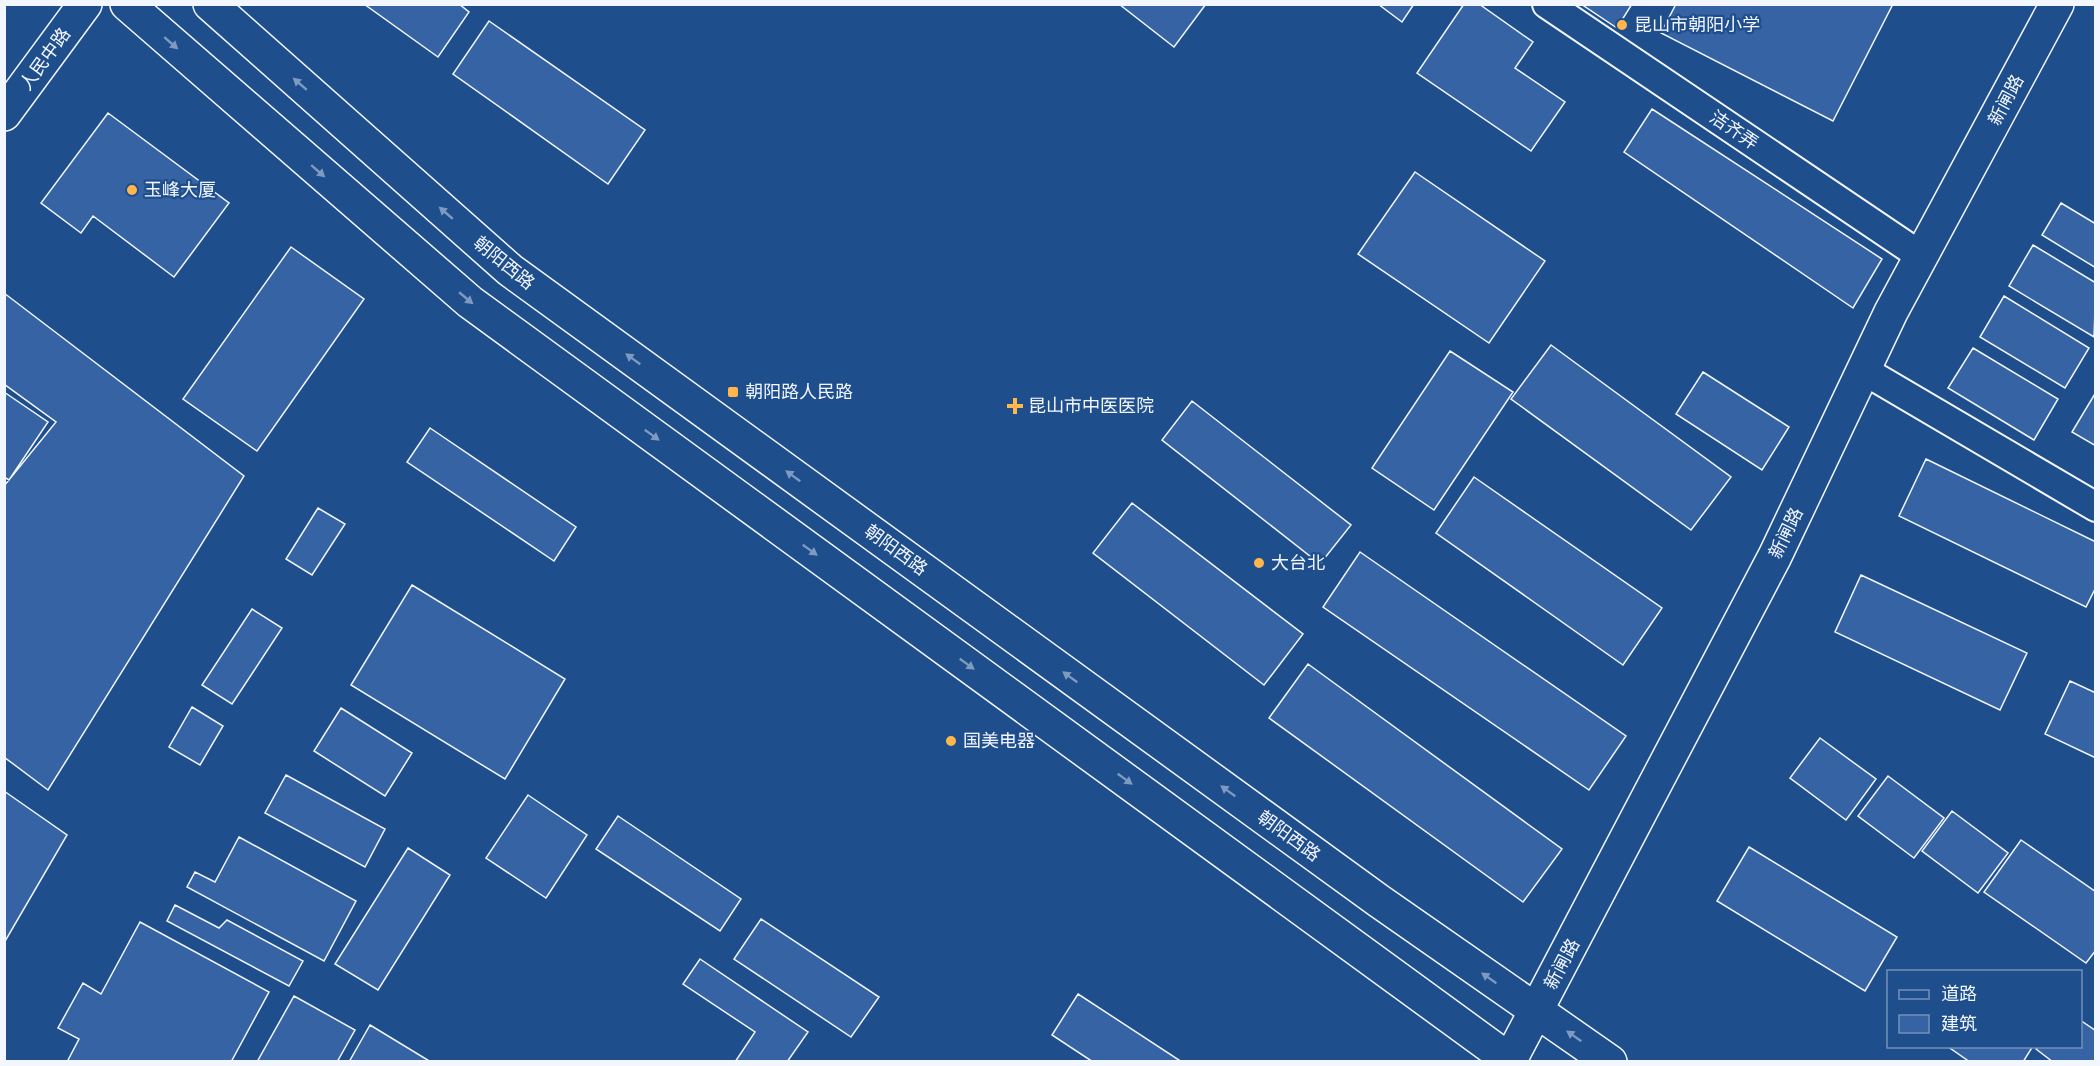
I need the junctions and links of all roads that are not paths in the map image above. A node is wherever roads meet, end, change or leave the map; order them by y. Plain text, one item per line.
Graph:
1 (86, 4) edge
2 (127, 4) edge
3 (210, 4) edge
4 (1547, 4) edge
5 (2057, 4) edge
6 (4, 114) edge
7 (1921, 256) junction
8 (1863, 370) junction
9 (2096, 507) edge
10 (1537, 1011) junction
11 (1511, 1061) edge
12 (1610, 1062) edge

1 - 6 main road, 人民中路
2 -> 11 main road
10 -> 3 main road, 朝阳西路
4 - 7 street, 洁齐弄
5 - 7 main road, 新闸路
7 - 8 main road, 新闸路
8 - 9 street
8 - 10 main road, 新闸路
10 - 11 main road, 新闸路
12 -> 10 main road, 朝阳西路

